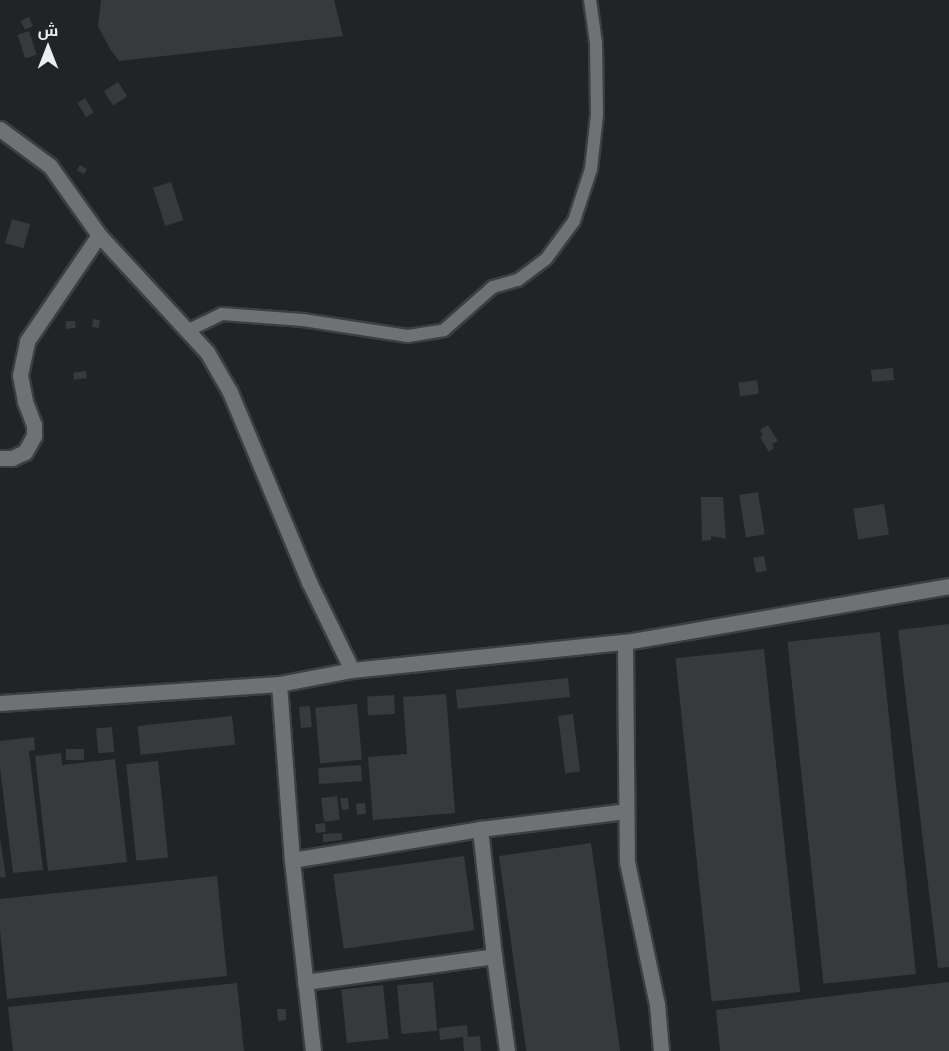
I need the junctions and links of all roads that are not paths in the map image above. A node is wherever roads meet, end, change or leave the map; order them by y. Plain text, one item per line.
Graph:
1 (590, 0) edge
2 (0, 129) edge
3 (99, 235) junction
4 (187, 331) junction
5 (0, 458) edge
6 (949, 586) edge
7 (625, 642) junction
8 (352, 670) junction
9 (279, 684) junction
10 (0, 703) edge
11 (626, 811) junction
12 (480, 829) junction
13 (292, 860) junction
14 (494, 956) junction
15 (305, 982) junction
16 (313, 1051) edge
17 (507, 1051) edge
18 (662, 1051) edge

1 - 4 lane
2 - 3 street
3 - 4 street
3 - 5 street
4 - 8 street
6 - 7 street
7 - 8 street
7 - 11 street
8 - 9 street
9 - 10 street
9 - 13 street
11 - 12 street
11 - 18 street
12 - 13 street
12 - 14 street
13 - 15 street
14 - 15 street
14 - 17 street
15 - 16 street

